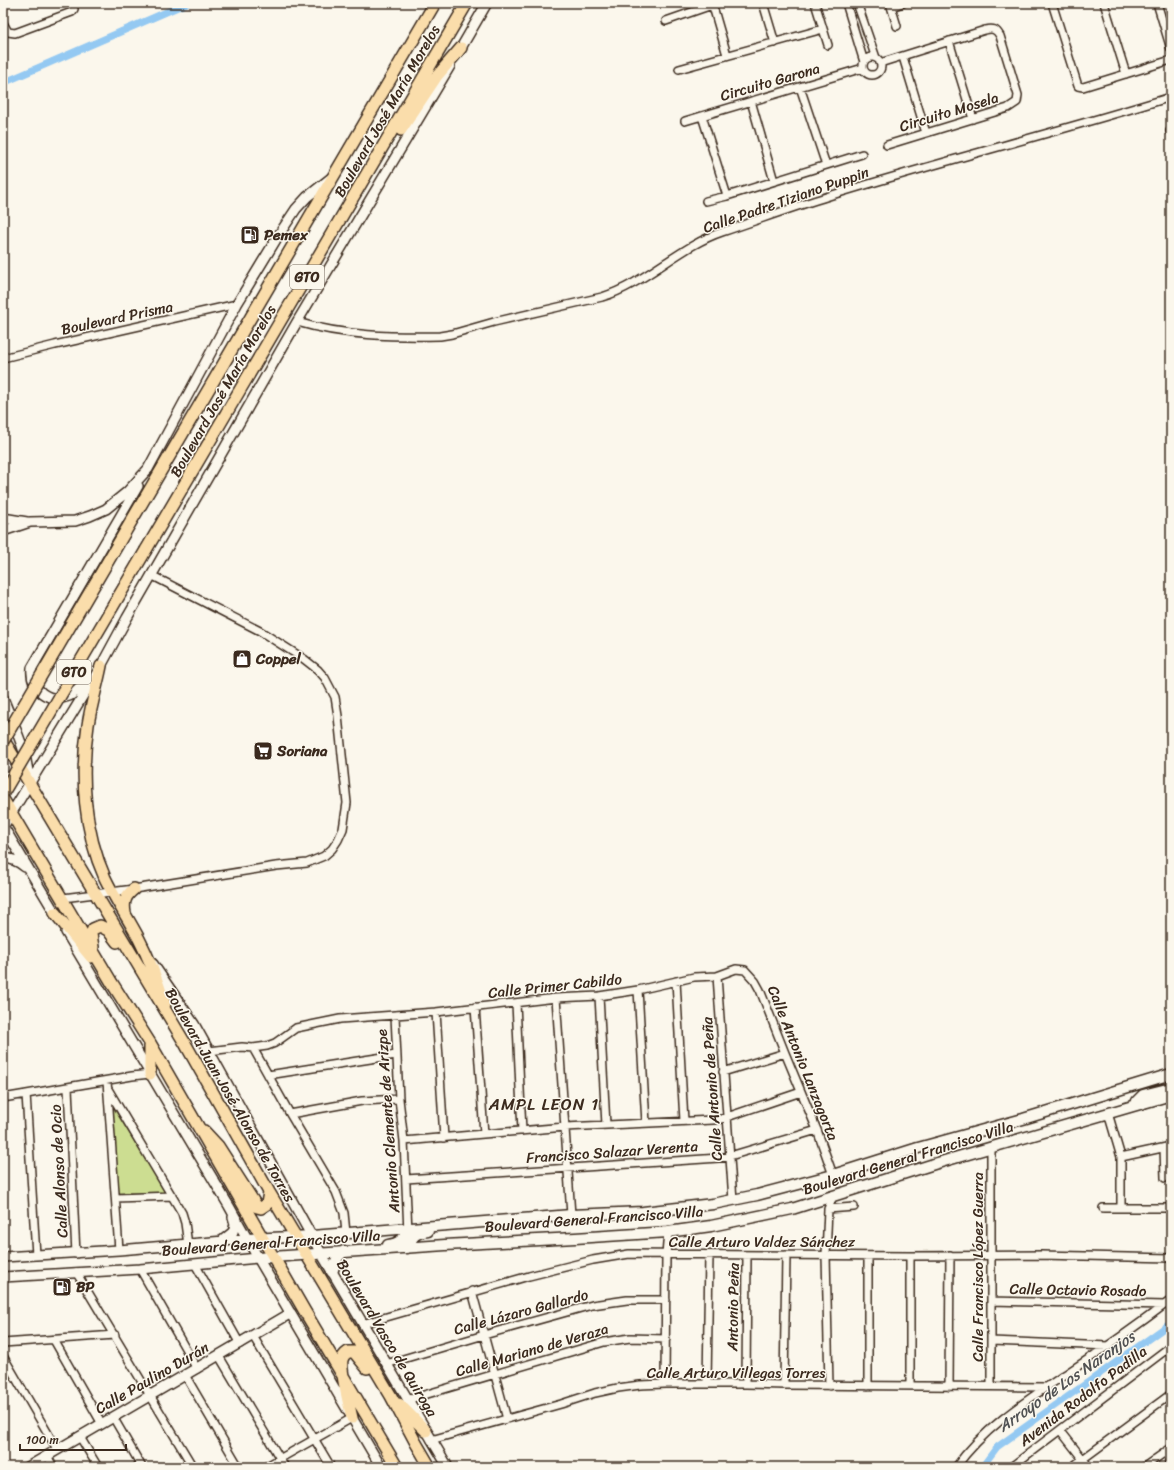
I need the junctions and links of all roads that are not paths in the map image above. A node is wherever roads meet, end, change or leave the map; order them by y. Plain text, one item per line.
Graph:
1 (73, 3) edge
2 (435, 3) edge
3 (468, 3) edge
4 (487, 3) edge
5 (763, 3) edge
6 (816, 3) edge
7 (846, 3) edge
8 (857, 3) edge
9 (903, 3) edge
10 (1052, 3) edge
11 (1104, 3) edge
12 (1157, 3) edge
13 (712, 4) edge
14 (891, 5) edge
15 (666, 21) dead end
16 (3, 23) edge
17 (897, 26) dead end
18 (823, 29) junction
19 (865, 30) junction
20 (855, 33) junction
21 (949, 41) junction
22 (775, 43) junction
23 (828, 45) dead end
24 (461, 48) junction
25 (1171, 49) edge
26 (727, 55) junction
27 (903, 57) junction
28 (878, 60) junction
29 (1171, 60) edge
30 (863, 65) junction
31 (678, 69) dead end
32 (1126, 74) junction
33 (800, 87) junction
34 (1171, 97) edge
35 (751, 101) junction
36 (702, 116) junction
37 (972, 119) junction
38 (685, 121) dead end
39 (926, 133) junction
40 (887, 145) dead end
41 (862, 154) dead end
42 (826, 165) junction
43 (332, 177) junction
44 (364, 180) junction
45 (774, 181) junction
46 (727, 196) junction
47 (706, 201) dead end
48 (237, 304) junction
49 (297, 322) junction
50 (3, 358) edge
51 (148, 469) junction
52 (3, 518) edge
53 (30, 522) junction
54 (3, 531) edge
55 (151, 575) junction
56 (101, 666) junction
57 (3, 698) edge
58 (3, 740) edge
59 (29, 783) junction
60 (3, 793) edge
61 (3, 799) edge
62 (11, 812) junction
63 (3, 826) edge
64 (3, 858) edge
65 (33, 876) junction
66 (134, 889) junction
67 (112, 892) junction
68 (96, 894) junction
69 (63, 898) junction
70 (55, 913) junction
71 (126, 918) junction
72 (146, 954) junction
73 (96, 955) junction
74 (717, 976) junction
75 (676, 981) junction
76 (112, 983) junction
77 (638, 990) junction
78 (599, 996) junction
79 (156, 997) junction
80 (556, 998) junction
81 (516, 1003) junction
82 (475, 1007) junction
83 (436, 1012) junction
84 (168, 1016) junction
85 (395, 1016) junction
86 (150, 1043) junction
87 (254, 1048) junction
88 (209, 1051) junction
89 (785, 1053) junction
90 (396, 1055) junction
91 (723, 1072) junction
92 (150, 1074) junction
93 (1171, 1074) edge
94 (268, 1075) junction
95 (107, 1081) junction
96 (68, 1088) junction
97 (1171, 1088) edge
98 (108, 1089) junction
99 (801, 1092) junction
100 (26, 1094) junction
101 (1171, 1095) edge
102 (3, 1098) edge
103 (399, 1099) junction
104 (1136, 1105) junction
105 (1108, 1113) junction
106 (290, 1114) junction
107 (726, 1117) junction
108 (684, 1121) junction
109 (646, 1123) junction
110 (606, 1125) junction
111 (197, 1126) junction
112 (565, 1127) junction
113 (817, 1130) junction
114 (522, 1131) junction
115 (484, 1134) junction
116 (444, 1138) junction
117 (404, 1141) junction
118 (1168, 1147) edge
119 (991, 1148) junction
120 (730, 1156) junction
121 (1121, 1157) junction
122 (568, 1168) junction
123 (834, 1175) junction
124 (1165, 1178) dead end
125 (406, 1179) junction
126 (269, 1192) junction
127 (172, 1196) junction
128 (833, 1196) junction
129 (116, 1198) junction
130 (733, 1200) junction
131 (229, 1206) junction
132 (854, 1206) dead end
133 (1103, 1208) dead end
134 (1121, 1208) junction
135 (1171, 1208) edge
136 (828, 1209) junction
137 (571, 1215) junction
138 (486, 1223) junction
139 (408, 1228) junction
140 (668, 1232) junction
141 (346, 1233) junction
142 (312, 1236) junction
143 (262, 1237) junction
144 (296, 1237) junction
145 (247, 1239) junction
146 (221, 1241) junction
147 (188, 1245) junction
148 (407, 1248) junction
149 (119, 1250) junction
150 (347, 1251) junction
151 (321, 1253) junction
152 (76, 1254) junction
153 (666, 1254) junction
154 (991, 1254) junction
155 (36, 1255) junction
156 (306, 1255) junction
157 (709, 1255) junction
158 (747, 1255) junction
159 (786, 1255) junction
160 (826, 1255) junction
161 (868, 1256) junction
162 (910, 1256) junction
163 (950, 1256) junction
164 (3, 1257) edge
165 (273, 1257) junction
166 (258, 1258) junction
167 (1171, 1258) edge
168 (195, 1264) junction
169 (140, 1269) junction
170 (76, 1272) junction
171 (332, 1272) junction
172 (3, 1277) edge
173 (472, 1291) junction
174 (666, 1300) junction
175 (990, 1301) junction
176 (1168, 1303) edge
177 (290, 1313) junction
178 (362, 1324) junction
179 (115, 1335) junction
180 (484, 1335) junction
181 (253, 1336) junction
182 (666, 1339) junction
183 (54, 1340) junction
184 (991, 1341) junction
185 (3, 1343) edge
186 (240, 1344) junction
187 (1108, 1346) junction
188 (1171, 1346) edge
189 (3, 1356) edge
190 (219, 1356) junction
191 (386, 1364) junction
192 (197, 1369) junction
193 (495, 1373) junction
194 (185, 1375) junction
195 (344, 1376) junction
196 (665, 1384) junction
197 (707, 1384) junction
198 (746, 1384) junction
199 (784, 1385) junction
200 (829, 1386) junction
201 (868, 1386) junction
202 (910, 1386) junction
203 (990, 1386) junction
204 (949, 1387) junction
205 (1048, 1387) junction
206 (1171, 1394) edge
207 (150, 1395) junction
208 (391, 1396) junction
209 (407, 1400) junction
210 (113, 1417) junction
211 (352, 1418) junction
212 (507, 1419) junction
213 (102, 1424) junction
214 (1060, 1430) junction
215 (429, 1435) junction
216 (80, 1437) junction
217 (314, 1438) junction
218 (57, 1449) junction
219 (1169, 1449) edge
220 (47, 1456) junction
221 (280, 1458) junction
222 (1082, 1459) junction
223 (28, 1467) edge
224 (54, 1467) edge
225 (98, 1467) edge
226 (142, 1467) edge
227 (193, 1467) edge
228 (239, 1467) edge
229 (265, 1467) edge
230 (285, 1467) edge
231 (331, 1467) edge
232 (381, 1467) edge
233 (397, 1467) edge
234 (430, 1467) edge
235 (448, 1467) edge
236 (956, 1467) edge
237 (1011, 1467) edge
238 (1072, 1467) edge
239 (1089, 1467) edge
240 (1144, 1467) edge
241 (1171, 1467) edge

1 - 16 street
2 - 43 main road, Boulevard José María Morelos / GTO
3 - 44 main road, Boulevard José María Morelos / GTO
4 - 24 street
5 - 22 street
6 - 18 street
7 - 20 street
8 - 19 street
9 - 14 street
10 - 32 street
11 - 32 street
12 - 25 street
13 - 15 street
13 - 26 street
14 - 17 street
18 - 22 street
18 - 23 street
19 - 20 street
19 - 28 street
20 - 30 street
21 - 27 street
21 - 37 street
21 - 37 street, Circuito Mosela
22 - 26 street
24 - 44 main road
24 - 49 street
26 - 31 street
27 - 28 street
27 - 39 street
28 - 30 street
28 - 30 street
29 - 32 street
30 - 33 street, Circuito Garona
33 - 35 street, Circuito Garona
33 - 42 street
34 - 49 street, Calle Padre Tiziano Puppin
35 - 36 street, Circuito Garona
35 - 45 street
36 - 38 street, Circuito Garona
36 - 46 street
37 - 39 street, Circuito Mosela
39 - 40 street, Circuito Mosela
41 - 42 street
42 - 45 street
43 - 48 street
43 - 58 main road, Boulevard José María Morelos / GTO, bridge
44 - 60 main road, Boulevard José María Morelos / GTO, bridge
45 - 46 street
46 - 47 street
48 - 50 street, Boulevard Prisma
48 - 51 street
49 - 55 street
51 - 53 street
51 - 56 street
52 - 53 street
53 - 54 street
55 - 56 street
55 - 66 street
56 - 59 street
56 - 67 main road
57 - 59 street
58 - 59 main road, Boulevard Juan José Alonso de Torres
59 - 62 street
59 - 68 main road, Boulevard Juan José Alonso de Torres
61 - 62 main road
62 - 63 street
62 - 69 main road
63 - 65 street
64 - 65 street
65 - 70 street
66 - 67 street
66 - 71 main road
67 - 68 street
67 - 71 main road
68 - 69 street
68 - 79 main road, Boulevard Juan José Alonso de Torres
69 - 73 main road
70 - 76 main road
70 - 92 street
71 - 72 main road
72 - 84 main road
72 - 88 street, Boulevard Vasco de Quiroga
73 - 76 main road
73 - 79 main road
74 - 75 street, Calle Primer Cabildo
74 - 89 street, Calle Antonio Lanzagorta
74 - 91 street, Calle Antonio de Peña
75 - 77 street, Calle Primer Cabildo
75 - 108 street
76 - 86 main road
77 - 78 street, Calle Primer Cabildo
77 - 109 street
78 - 80 street, Calle Primer Cabildo
78 - 110 street
79 - 84 main road, Boulevard Juan José Alonso de Torres
80 - 81 street, Calle Primer Cabildo
80 - 112 street
81 - 82 street, Calle Primer Cabildo
81 - 114 street
82 - 83 street, Calle Primer Cabildo
82 - 115 street
83 - 85 street, Calle Primer Cabildo
83 - 116 street
84 - 126 main road, Boulevard Juan José Alonso de Torres
85 - 87 street, Calle Primer Cabildo
85 - 90 street, Antonio Clemente de Arizpe
86 - 92 main road
86 - 111 main road
87 - 88 street, Calle Primer Cabildo
87 - 94 street
88 - 142 street, Boulevard Vasco de Quiroga
89 - 91 street
89 - 99 street, Calle Antonio Lanzagorta
90 - 94 street
90 - 103 street, Antonio Clemente de Arizpe
91 - 107 street, Calle Antonio de Peña
92 - 95 street
92 - 131 street
93 - 123 main road, Boulevard General Francisco Villa
94 - 106 street
95 - 96 street
95 - 98 street
96 - 100 street
96 - 152 street, Calle Alonso de Ocio
97 - 104 main road
98 - 127 street
98 - 129 street
99 - 107 street
99 - 113 street, Calle Antonio Lanzagorta
100 - 102 street
100 - 155 street
101 - 104 main road, Boulevard General Francisco Villa
103 - 106 street
103 - 117 street, Antonio Clemente de Arizpe
104 - 105 main road, Boulevard General Francisco Villa
105 - 119 main road, Boulevard General Francisco Villa
105 - 121 street
106 - 141 street
107 - 108 street
107 - 120 street, Calle Antonio de Peña
108 - 109 street
109 - 110 street
110 - 112 street
111 - 126 main road
111 - 143 main road
112 - 114 street
112 - 122 street
113 - 120 street, Francisco Salazar Verenta
113 - 123 street, Calle Antonio Lanzagorta
114 - 115 street
115 - 116 street
116 - 117 street
117 - 125 street, Antonio Clemente de Arizpe
118 - 121 street
118 - 124 street
119 - 128 main road, Boulevard General Francisco Villa
119 - 154 street, Calle Francisco López Guerra
120 - 122 street, Francisco Salazar Verenta
120 - 130 street, Calle Antonio de Peña
121 - 134 street
122 - 125 street, Francisco Salazar Verenta
122 - 137 street
123 - 130 main road, Boulevard General Francisco Villa
125 - 139 street, Antonio Clemente de Arizpe
126 - 144 main road, Boulevard Juan José Alonso de Torres
127 - 129 street
127 - 147 street
128 - 136 street
128 - 140 main road, Boulevard General Francisco Villa
129 - 149 street
130 - 137 main road, Boulevard General Francisco Villa
131 - 145 street
131 - 146 street
132 - 136 street
133 - 134 street
134 - 135 street
136 - 160 street
137 - 138 main road, Boulevard General Francisco Villa
138 - 139 main road, Boulevard General Francisco Villa
138 - 148 main road
139 - 141 main road, Boulevard General Francisco Villa
139 - 148 street, Antonio Clemente de Arizpe
139 - 150 main road
140 - 148 main road, Boulevard General Francisco Villa
140 - 153 street
141 - 142 main road, Boulevard General Francisco Villa
142 - 144 main road, Boulevard General Francisco Villa
142 - 151 street, Boulevard Vasco de Quiroga
143 - 144 main road, Boulevard General Francisco Villa
143 - 145 main road, Boulevard General Francisco Villa
143 - 165 main road
144 - 156 main road, Boulevard Juan José Alonso de Torres
145 - 146 street, Boulevard General Francisco Villa
145 - 166 street
146 - 147 street, Boulevard General Francisco Villa
147 - 149 street, Boulevard General Francisco Villa
148 - 150 main road, Boulevard General Francisco Villa
149 - 152 street, Boulevard General Francisco Villa
150 - 151 main road, Boulevard General Francisco Villa
150 - 171 main road
151 - 156 main road, Boulevard General Francisco Villa
151 - 171 street, Boulevard Vasco de Quiroga
152 - 155 street, Boulevard General Francisco Villa
153 - 157 street, Calle Arturo Valdez Sánchez
153 - 173 street, Calle Arturo Valdez Sánchez
153 - 174 street
154 - 163 street, Calle Arturo Valdez Sánchez
154 - 167 street, Calle Arturo Valdez Sánchez
154 - 175 street, Calle Francisco López Guerra
155 - 164 street, Boulevard General Francisco Villa
156 - 165 main road, Boulevard General Francisco Villa
156 - 208 main road, Boulevard Juan José Alonso de Torres
157 - 158 street, Calle Arturo Valdez Sánchez
157 - 197 street
158 - 159 street, Calle Arturo Valdez Sánchez
158 - 198 street, Antonio Peña
159 - 160 street, Calle Arturo Valdez Sánchez
159 - 199 street
160 - 161 street, Calle Arturo Valdez Sánchez
160 - 200 street
161 - 162 street, Calle Arturo Valdez Sánchez
161 - 201 street
162 - 163 street, Calle Arturo Valdez Sánchez
162 - 202 street
163 - 204 street
165 - 166 main road, Boulevard General Francisco Villa
165 - 195 main road
166 - 168 street, Boulevard General Francisco Villa
166 - 177 street
168 - 169 street, Boulevard General Francisco Villa
168 - 186 street
169 - 170 street, Boulevard General Francisco Villa
169 - 192 street
170 - 172 street, Boulevard General Francisco Villa
170 - 179 street
171 - 178 street, Boulevard Vasco de Quiroga
173 - 178 street, Calle Arturo Valdez Sánchez
173 - 180 street
174 - 180 street, Calle Lázaro Gallardo
174 - 182 street
175 - 176 street, Calle Octavio Rosado
175 - 184 street, Calle Francisco López Guerra
176 - 187 street, Avenida Rodolfo Padilla
177 - 181 street, Calle Paulino Durán
177 - 211 street
178 - 191 street, Boulevard Vasco de Quiroga
179 - 183 street
179 - 207 street
180 - 191 street, Calle Lázaro Gallardo
180 - 193 street
181 - 186 street, Calle Paulino Durán
181 - 217 street
182 - 193 street, Calle Mariano de Veraza
182 - 196 street
183 - 185 street
183 - 213 street
184 - 187 street
184 - 203 street, Calle Francisco López Guerra
186 - 190 street, Calle Paulino Durán
187 - 205 street, Avenida Rodolfo Padilla
188 - 214 street, Avenida Rodolfo Padilla
189 - 218 street
190 - 192 street, Calle Paulino Durán
190 - 221 street
191 - 209 street, Boulevard Vasco de Quiroga
192 - 194 street, Calle Paulino Durán
193 - 209 street, Calle Mariano de Veraza
193 - 212 street
194 - 207 street, Calle Paulino Durán
194 - 228 street
195 - 208 main road
195 - 211 main road
195 - 233 main road
196 - 197 street, Calle Arturo Villegas Torres
196 - 212 street, Calle Arturo Villegas Torres
197 - 198 street, Calle Arturo Villegas Torres
198 - 199 street, Calle Arturo Villegas Torres
199 - 200 street, Calle Arturo Villegas Torres
200 - 201 street, Calle Arturo Villegas Torres
201 - 202 street, Calle Arturo Villegas Torres
202 - 204 street, Calle Arturo Villegas Torres
203 - 204 street, Calle Arturo Villegas Torres
203 - 205 street, Calle Arturo Villegas Torres
205 - 236 street, Avenida Rodolfo Padilla
206 - 222 street
207 - 210 street, Calle Paulino Durán
207 - 227 street
208 - 215 main road
208 - 234 main road, Boulevard Juan José Alonso de Torres
209 - 215 street, Boulevard Vasco de Quiroga
210 - 213 street, Calle Paulino Durán
210 - 226 street
211 - 217 street
211 - 232 street
212 - 215 street, Calle Arturo Villegas Torres
213 - 216 street, Calle Paulino Durán
214 - 222 street
214 - 237 street, Avenida Rodolfo Padilla
215 - 235 street, Boulevard Vasco de Quiroga
216 - 218 street, Calle Paulino Durán
216 - 225 street
217 - 221 street
217 - 231 street
218 - 220 street, Calle Paulino Durán
219 - 240 street
219 - 241 street
220 - 223 street, Calle Paulino Durán
220 - 224 street
221 - 229 street
221 - 230 street
222 - 238 street
222 - 239 street

